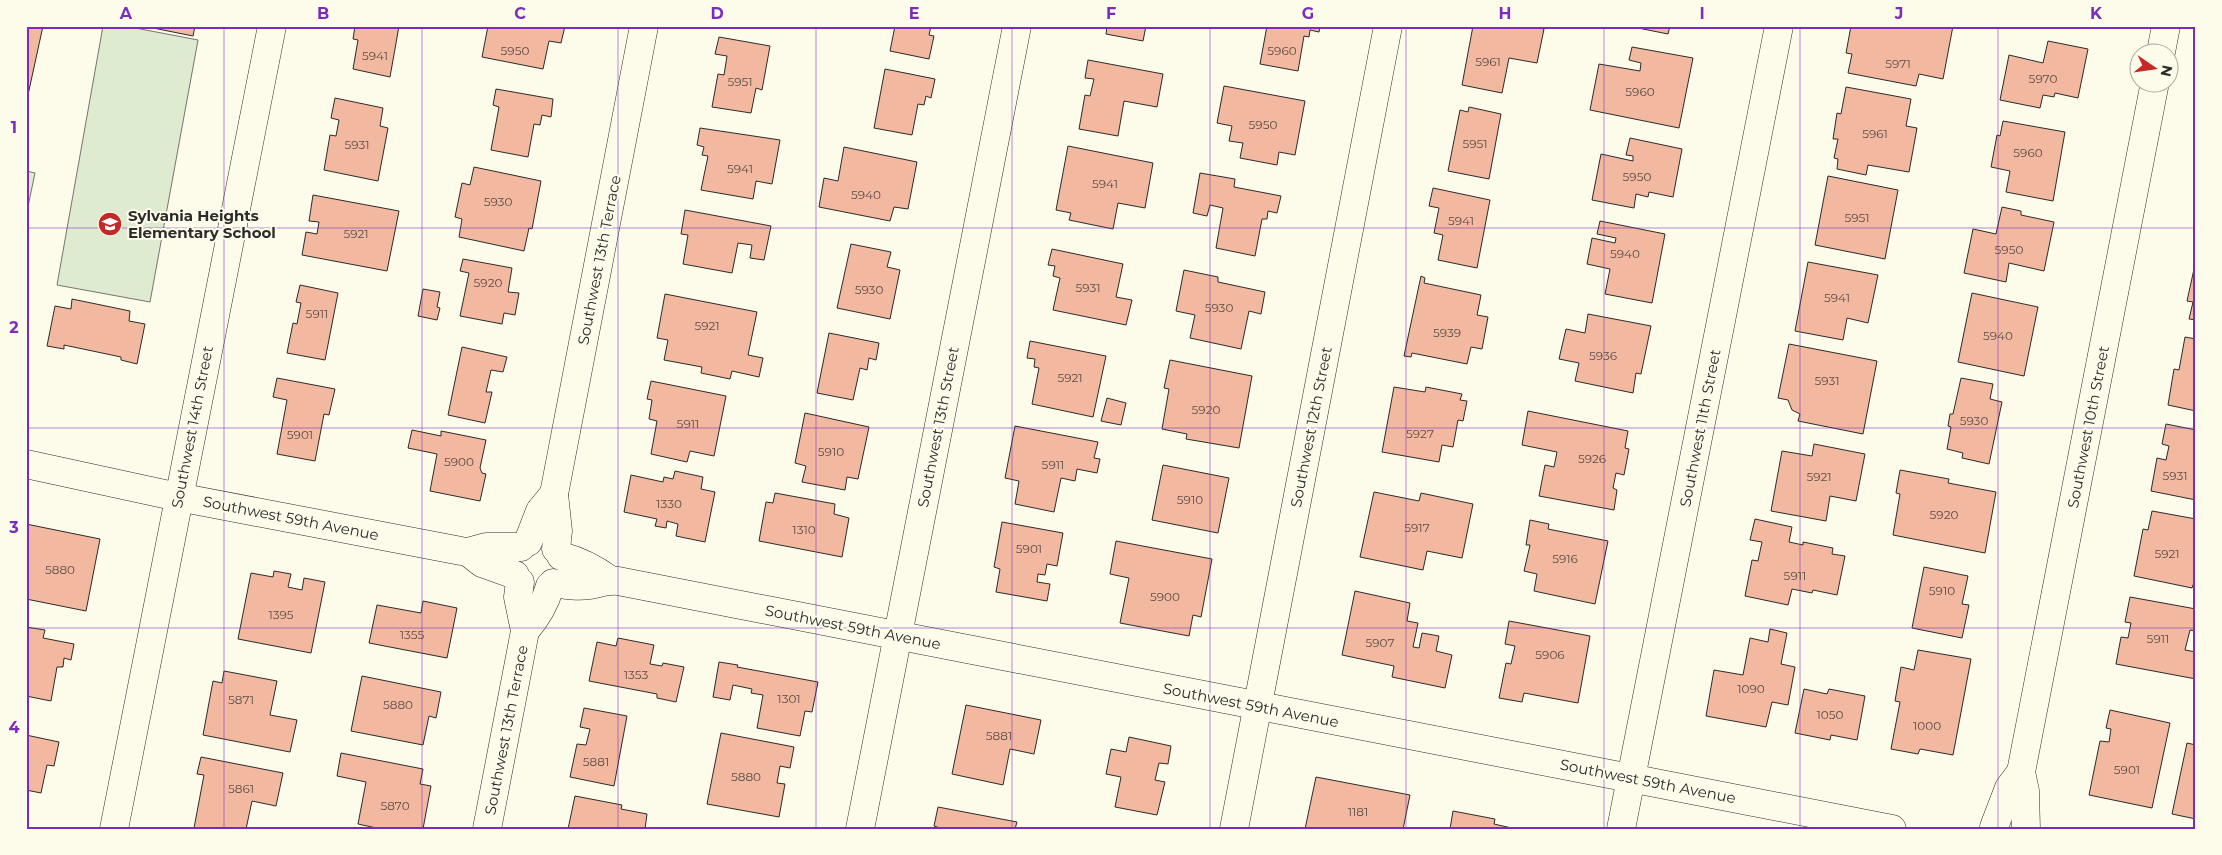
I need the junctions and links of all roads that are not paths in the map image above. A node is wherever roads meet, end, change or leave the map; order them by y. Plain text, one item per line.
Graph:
1 (272, 26) edge
2 (644, 26) edge
3 (1016, 26) edge
4 (1388, 26) edge
5 (1779, 26) edge
6 (2166, 26) edge
7 (2163, 42) edge
8 (2153, 92) edge
9 (26, 464) edge
10 (554, 494) junction
11 (178, 497) junction
12 (524, 545) junction
13 (468, 552) junction
14 (558, 553) junction
15 (517, 578) junction
16 (610, 580) junction
17 (552, 585) junction
18 (525, 631) junction
19 (897, 635) junction
20 (1258, 706) junction
21 (2021, 772) junction
22 (1631, 778) junction
23 (2002, 828) edge
24 (114, 829) edge
25 (487, 829) edge
26 (860, 829) edge
27 (1234, 829) edge
28 (1621, 829) edge
29 (1892, 829) edge
30 (2026, 829) edge

1 - 11 street, Southwest 14th Street
2 - 10 street, Southwest 13th Terrace
3 - 19 street, Southwest 13th Street
4 - 20 street, Southwest 12th Street
5 - 22 street, Southwest 11th Street
6 - 7 street
8 - 21 street, Southwest 10th Street
9 - 11 street, Southwest 59th Avenue
10 - 12 street, Southwest 13th Terrace
10 - 14 street, Southwest 13th Terrace
11 - 13 street, Southwest 59th Avenue
11 - 24 street, Southwest 14th Street
12 - 13 street, Southwest 59th Avenue
12 - 14 street
12 - 15 street
13 - 15 street, Southwest 59th Avenue
14 - 16 street, Southwest 59th Avenue
14 - 17 street
15 - 17 street
15 - 18 street, Southwest 13th Terrace
16 - 17 street, Southwest 59th Avenue
16 - 19 street, Southwest 59th Avenue
17 - 18 street, Southwest 13th Terrace
18 - 25 street, Southwest 13th Terrace
19 - 20 street, Southwest 59th Avenue
19 - 26 street, Southwest 13th Street
20 - 22 street, Southwest 59th Avenue
20 - 27 street, Southwest 12th Street
21 - 23 street, Southwest 10th Street
21 - 30 street, Southwest 10th Street
22 - 28 street, Southwest 11th Street
22 - 29 street, Southwest 59th Avenue

